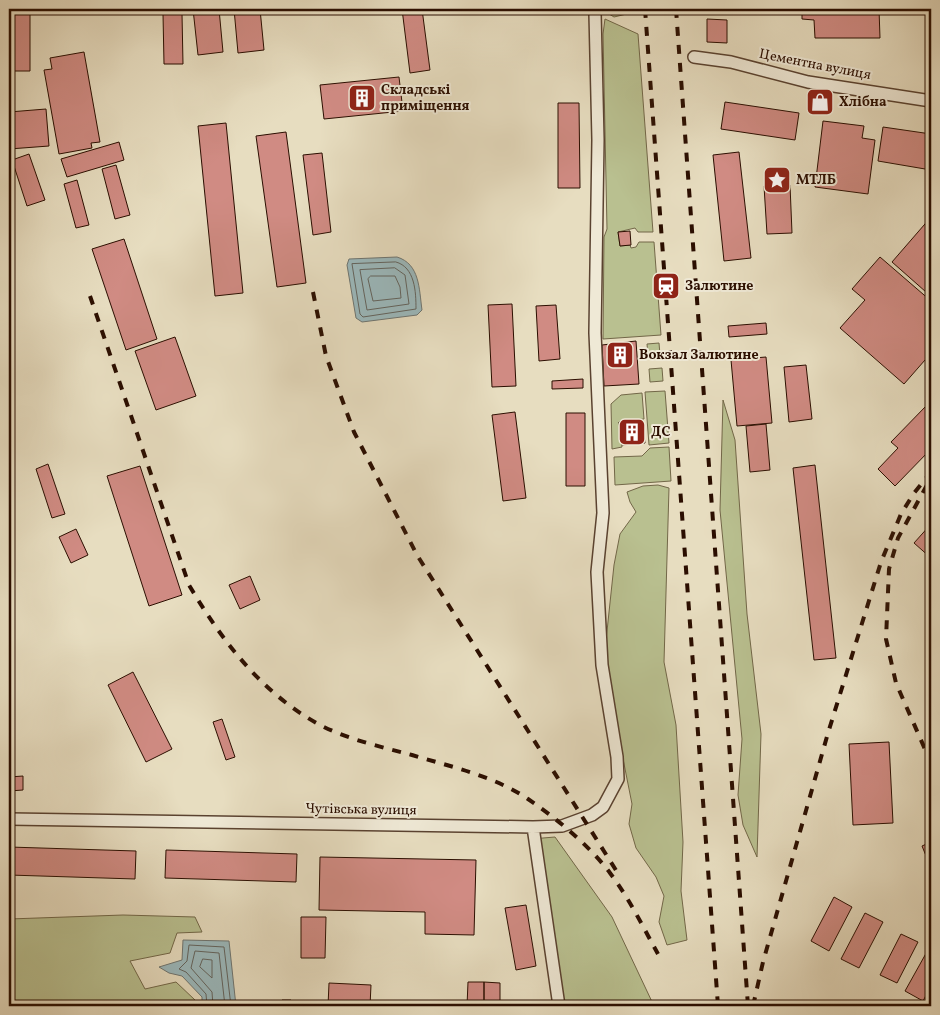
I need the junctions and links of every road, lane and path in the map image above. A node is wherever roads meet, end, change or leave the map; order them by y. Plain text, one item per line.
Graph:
1 (596, 13) dead end
2 (694, 58) dead end
3 (931, 101) edge
4 (9, 818) edge
5 (533, 828) junction
6 (559, 1006) edge

1 - 5 street, Чутівська вулиця
2 - 3 street, Цементна вулиця
4 - 5 street, Чутівська вулиця
5 - 6 street

